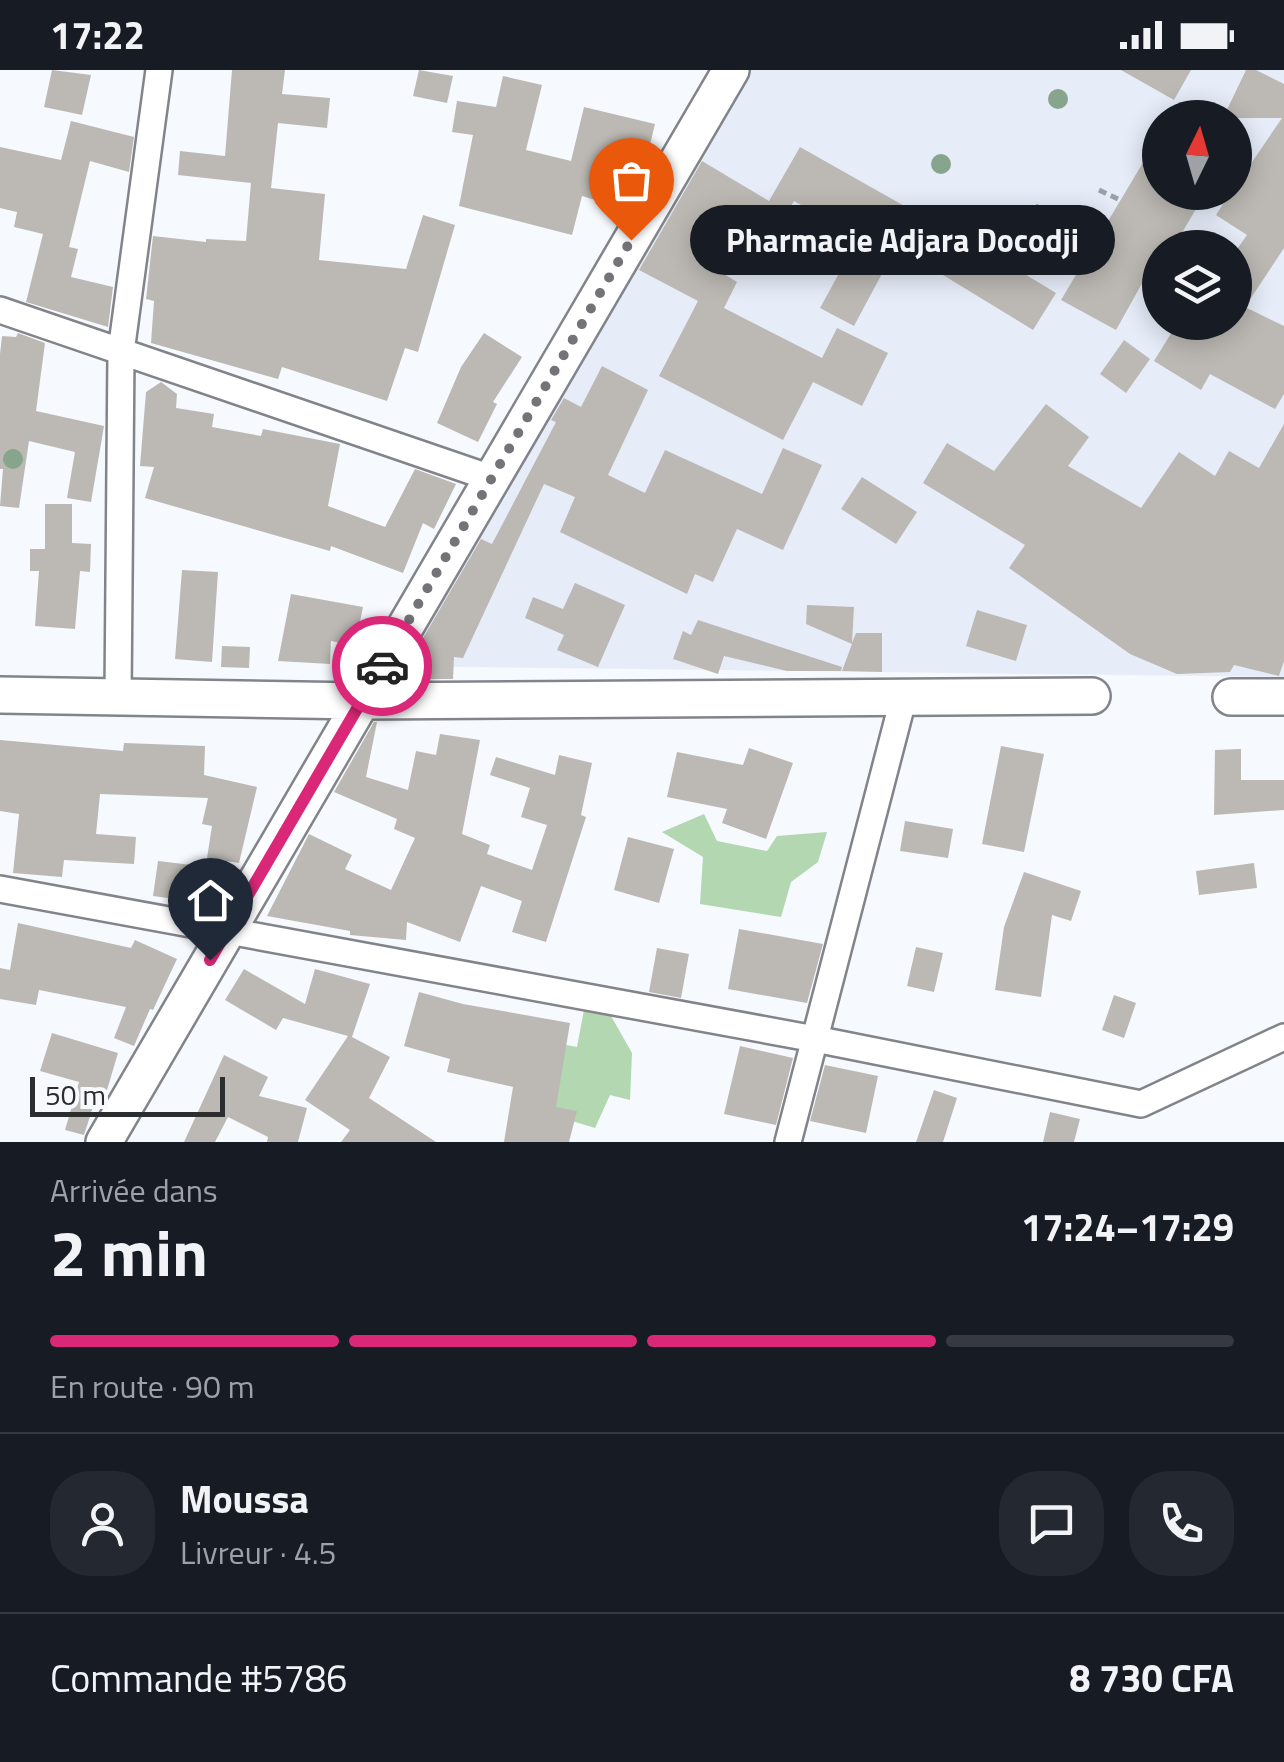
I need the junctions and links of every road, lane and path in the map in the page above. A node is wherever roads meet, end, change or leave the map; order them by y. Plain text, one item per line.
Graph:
1 (159, 70) edge
2 (731, 70) edge
3 (1100, 190) dead end
4 (1120, 200) dead end
5 (1039, 205) dead end
6 (1005, 262) dead end
7 (0, 310) edge
8 (121, 352) junction
9 (491, 478) junction
10 (0, 695) edge
11 (118, 696) junction
12 (904, 696) junction
13 (1092, 696) dead end
14 (1231, 697) dead end
15 (1284, 697) edge
16 (362, 701) junction
17 (0, 890) edge
18 (228, 930) junction
19 (1284, 1037) edge
20 (814, 1039) junction
21 (104, 1142) edge
22 (788, 1142) edge

1 - 8 street
2 - 9 street
3 - 4 path
5 - 6 path
7 - 8 street
8 - 9 street
8 - 11 street
9 - 16 street
10 - 11 street
11 - 16 street
12 - 13 street
12 - 16 street
12 - 20 street
14 - 15 street
16 - 18 street
17 - 18 street
18 - 20 street
18 - 21 street
19 - 20 street
20 - 22 street

